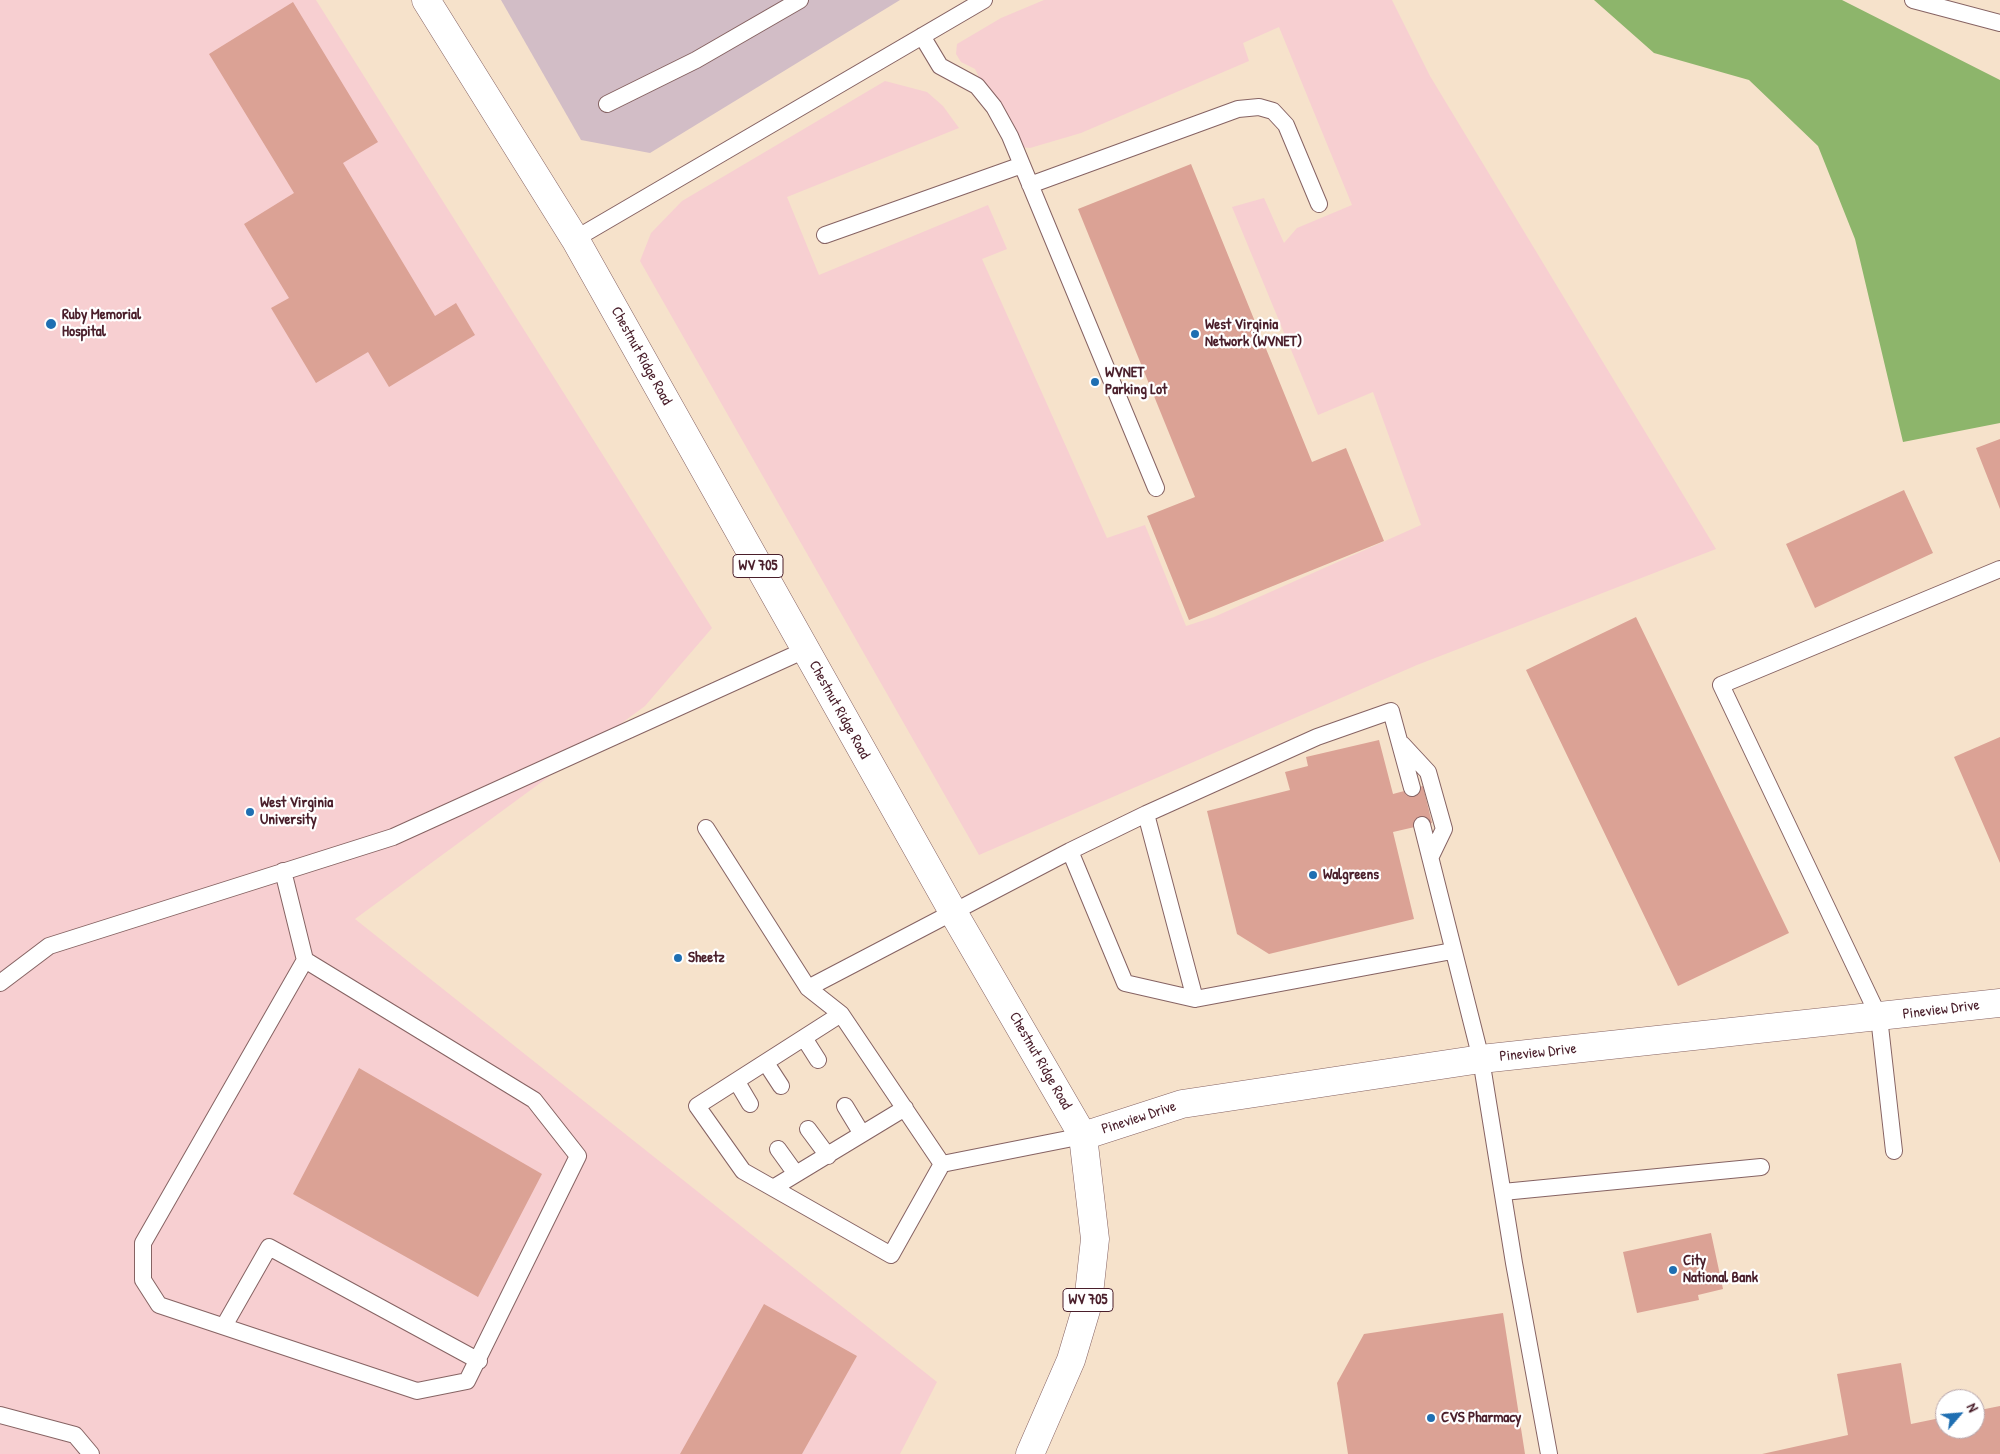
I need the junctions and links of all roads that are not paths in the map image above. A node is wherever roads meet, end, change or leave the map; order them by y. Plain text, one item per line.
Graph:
1 (426, 0) edge
2 (800, 0) edge
3 (984, 0) edge
4 (1913, 0) edge
5 (2000, 24) edge
6 (922, 36) junction
7 (607, 104) dead end
8 (1022, 165) junction
9 (1030, 185) junction
10 (1319, 204) dead end
11 (825, 235) dead end
12 (575, 239) junction
13 (1156, 488) dead end
14 (2000, 569) edge
15 (805, 650) junction
16 (1401, 742) junction
17 (1412, 788) dead end
18 (1146, 814) junction
19 (1422, 825) dead end
20 (706, 828) dead end
21 (1070, 851) junction
22 (1431, 856) junction
23 (283, 871) junction
24 (953, 912) junction
25 (1452, 951) junction
26 (305, 960) junction
27 (0, 983) edge
28 (808, 988) junction
29 (1196, 998) junction
30 (2000, 1003) edge
31 (841, 1014) junction
32 (1879, 1018) junction
33 (804, 1038) junction
34 (1481, 1059) junction
35 (818, 1060) dead end
36 (766, 1062) junction
37 (738, 1082) junction
38 (781, 1086) dead end
39 (750, 1104) dead end
40 (845, 1106) dead end
41 (905, 1108) junction
42 (808, 1129) dead end
43 (862, 1134) junction
44 (1083, 1136) junction
45 (778, 1149) dead end
46 (1894, 1151) dead end
47 (828, 1156) junction
48 (942, 1164) junction
49 (1761, 1167) dead end
50 (796, 1174) junction
51 (773, 1188) junction
52 (1503, 1192) junction
53 (224, 1326) junction
54 (479, 1361) junction
55 (0, 1415) edge
56 (91, 1454) edge
57 (1030, 1454) edge
58 (1549, 1454) edge

1 - 12 main road, Chestnut Ridge Road / WV 705
2 - 7 lane
3 - 6 lane
4 - 5 lane
6 - 8 lane
6 - 12 lane
8 - 9 lane
8 - 11 lane
9 - 10 lane
9 - 13 lane
12 - 15 main road, Chestnut Ridge Road / WV 705
14 - 32 lane
15 - 23 lane
15 - 24 main road, Chestnut Ridge Road / WV 705
16 - 17 lane
16 - 18 lane
16 - 22 lane
18 - 21 lane
18 - 29 lane
19 - 22 lane
20 - 28 lane
21 - 24 lane
21 - 29 lane
22 - 25 lane
23 - 26 lane
23 - 27 lane
24 - 28 lane
24 - 44 main road, Chestnut Ridge Road / WV 705
25 - 29 lane
25 - 34 lane
26 - 53 lane
26 - 54 lane
28 - 31 lane
30 - 32 main road, Pineview Drive
31 - 33 lane
31 - 41 lane
32 - 34 main road, Pineview Drive
32 - 46 lane
33 - 35 lane
33 - 36 lane
34 - 44 main road, Pineview Drive
34 - 52 lane
36 - 37 lane
36 - 38 lane
37 - 39 lane
37 - 51 lane
40 - 43 lane
41 - 43 lane
41 - 48 lane
42 - 47 lane
43 - 47 lane
44 - 48 lane
44 - 57 main road, Chestnut Ridge Road / WV 705
45 - 50 lane
47 - 50 lane
48 - 51 lane
49 - 52 lane
50 - 51 lane
52 - 58 lane
53 - 54 lane
53 - 54 lane
55 - 56 lane

